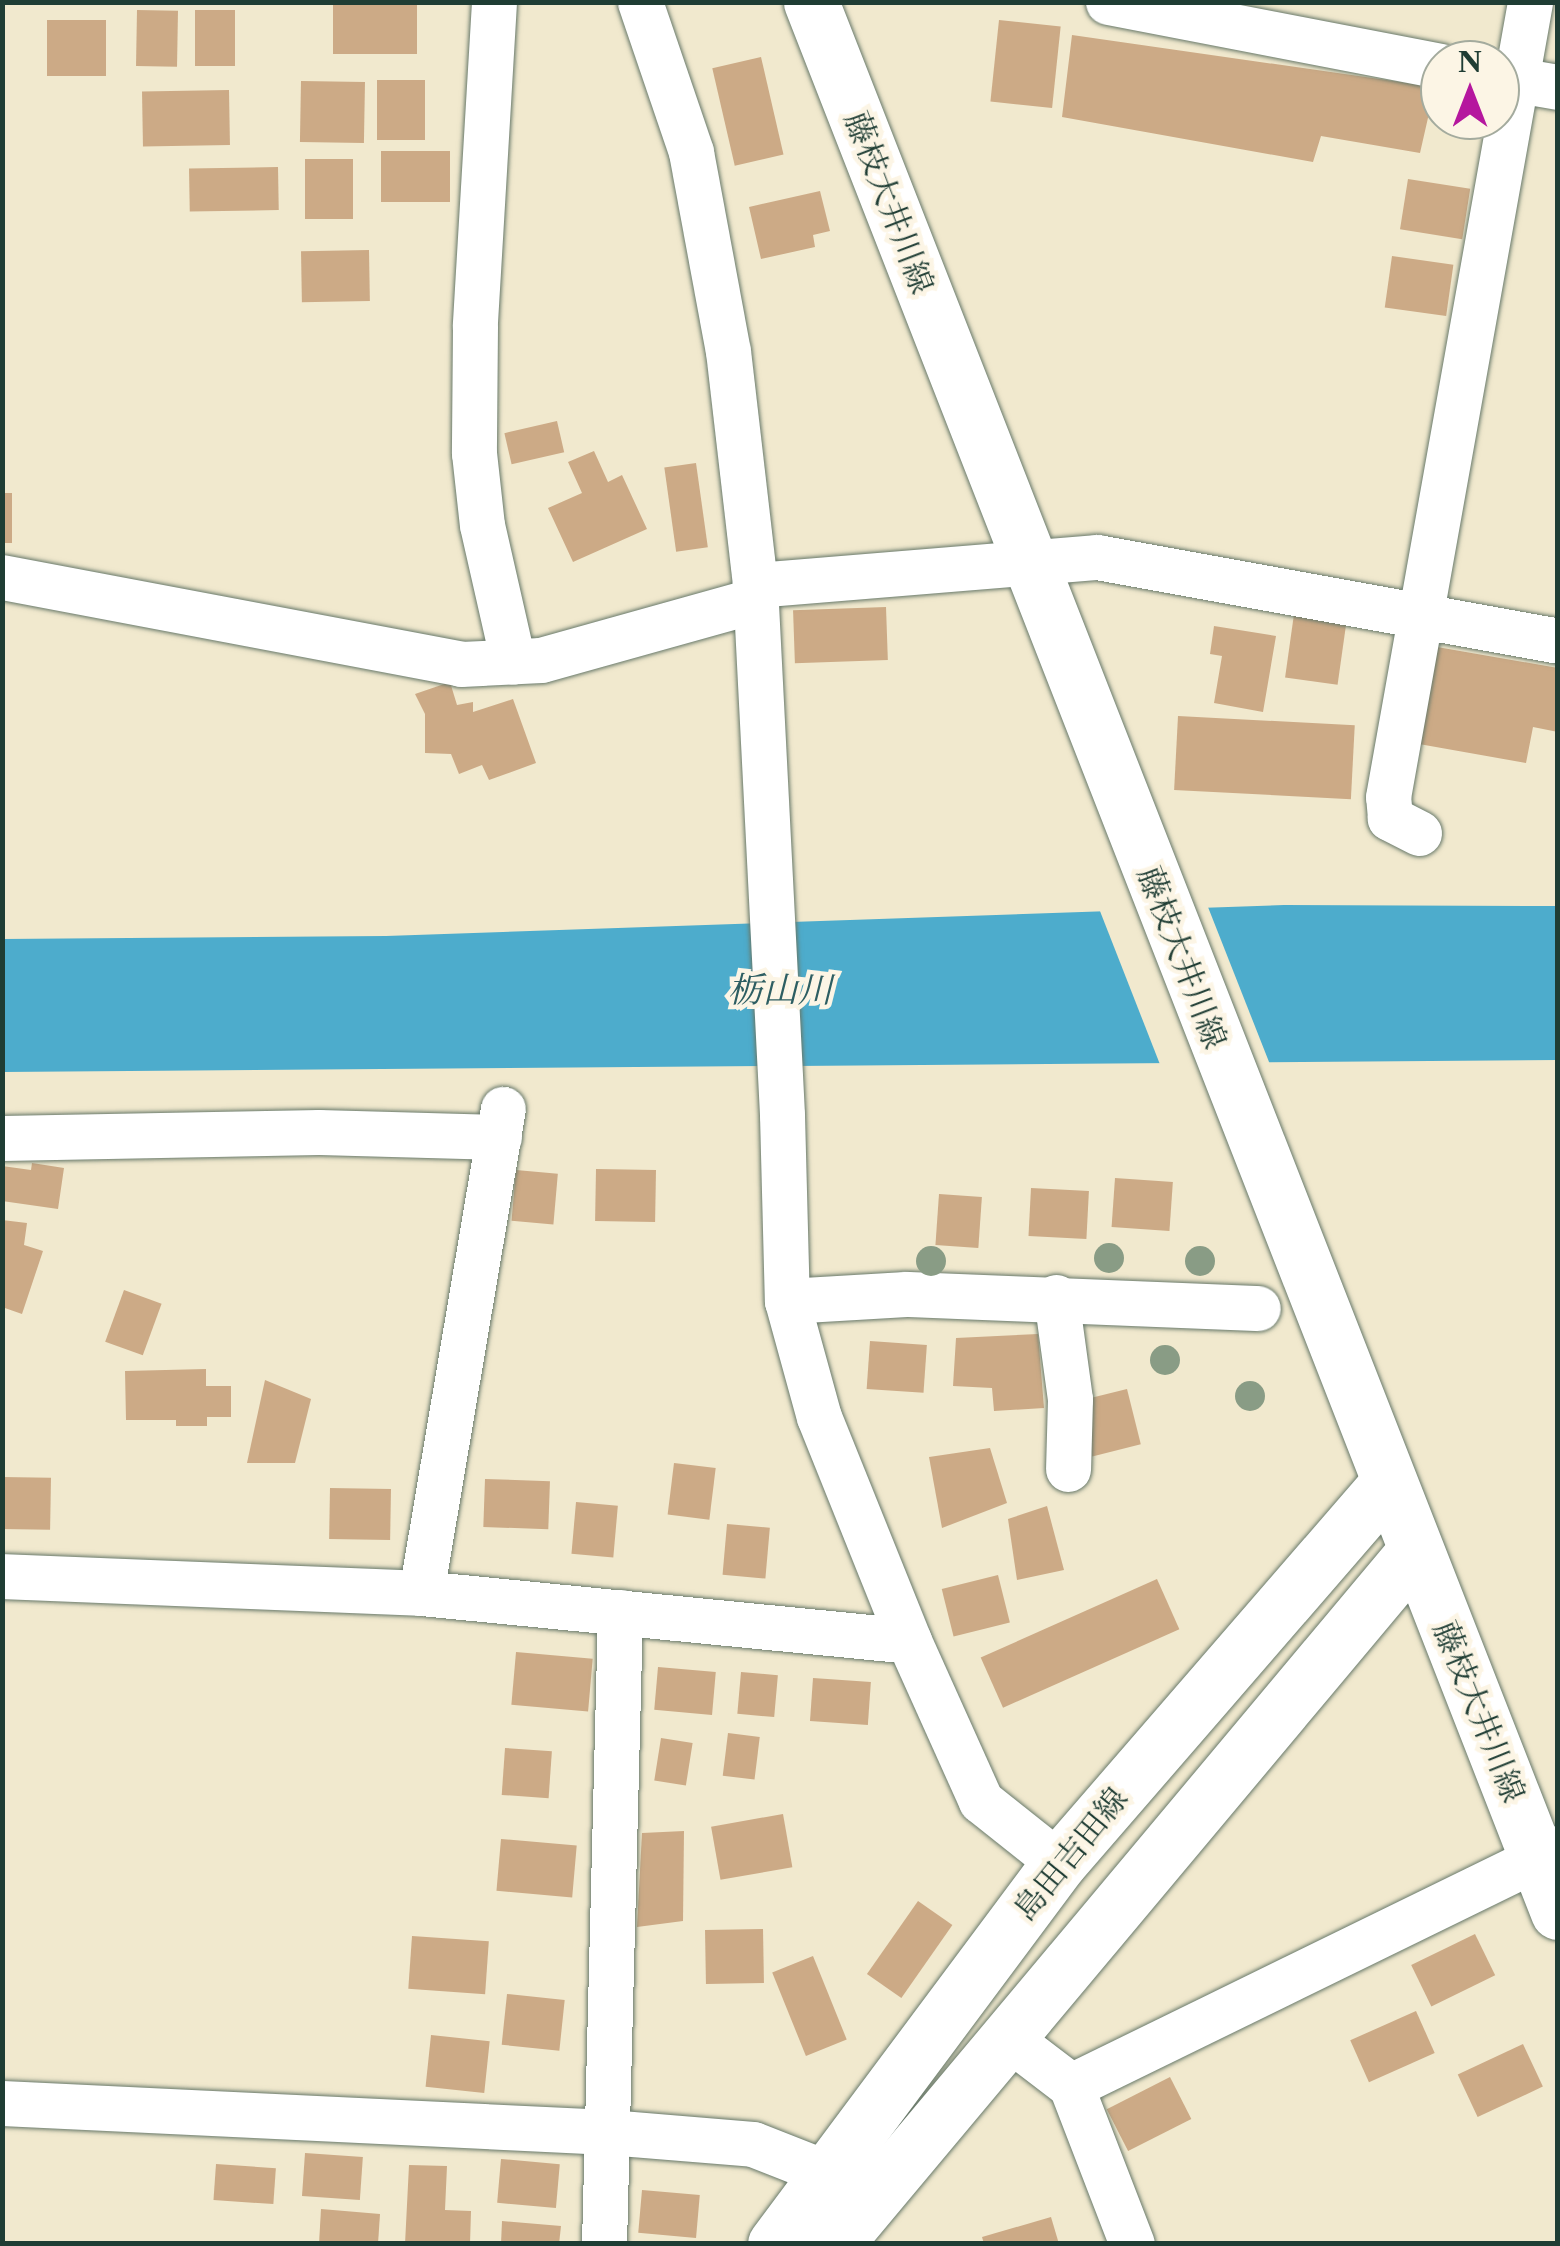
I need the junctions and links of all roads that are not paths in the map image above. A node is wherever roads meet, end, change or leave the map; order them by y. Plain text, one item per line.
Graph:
1 (494, 2) edge
2 (640, 2) edge
3 (812, 2) edge
4 (1108, 2) edge
5 (1530, 2) edge
6 (1420, 62) edge
7 (1524, 82) edge
8 (1029, 564) junction
9 (2, 577) edge
10 (756, 593) junction
11 (1421, 617) junction
12 (1558, 641) edge
13 (513, 662) junction
14 (1419, 833) dead end
15 (2, 1138) edge
16 (1056, 1297) junction
17 (787, 1301) junction
18 (1258, 1308) dead end
19 (1068, 1469) dead end
20 (1388, 1482) junction
21 (1415, 1552) junction
22 (2, 1576) edge
23 (421, 1593) junction
24 (620, 1612) junction
25 (909, 1641) junction
26 (1547, 1853) edge
27 (1059, 1863) junction
28 (1558, 1912) edge
29 (1007, 2037) junction
30 (1072, 2086) junction
31 (2, 2103) edge
32 (608, 2132) junction
33 (830, 2174) junction
34 (604, 2244) edge
35 (776, 2244) edge
36 (835, 2244) edge
37 (1132, 2244) edge

1 - 13 street
2 - 10 street
3 - 8 main road, 藤枝大井川線
4 - 6 street
5 - 7 street
7 - 11 street
8 - 10 street
8 - 11 street
8 - 20 main road, 藤枝大井川線
9 - 13 street
10 - 13 street
10 - 17 street
11 - 12 street
11 - 14 street
15 - 23 street
16 - 17 street
16 - 18 street
16 - 19 street
17 - 25 street
20 - 21 main road, 藤枝大井川線
20 - 27 main road, 島田吉田線
21 - 26 main road, 藤枝大井川線
21 - 29 main road, 島田吉田線
22 - 23 street
23 - 24 street
24 - 25 street
24 - 32 street
25 - 27 street
26 - 28 main road, 藤枝大井川線
26 - 30 street
27 - 33 main road, 島田吉田線
29 - 30 street
29 - 36 main road, 島田吉田線
30 - 37 street
31 - 32 street
32 - 33 street
32 - 34 street
33 - 35 main road, 島田吉田線

